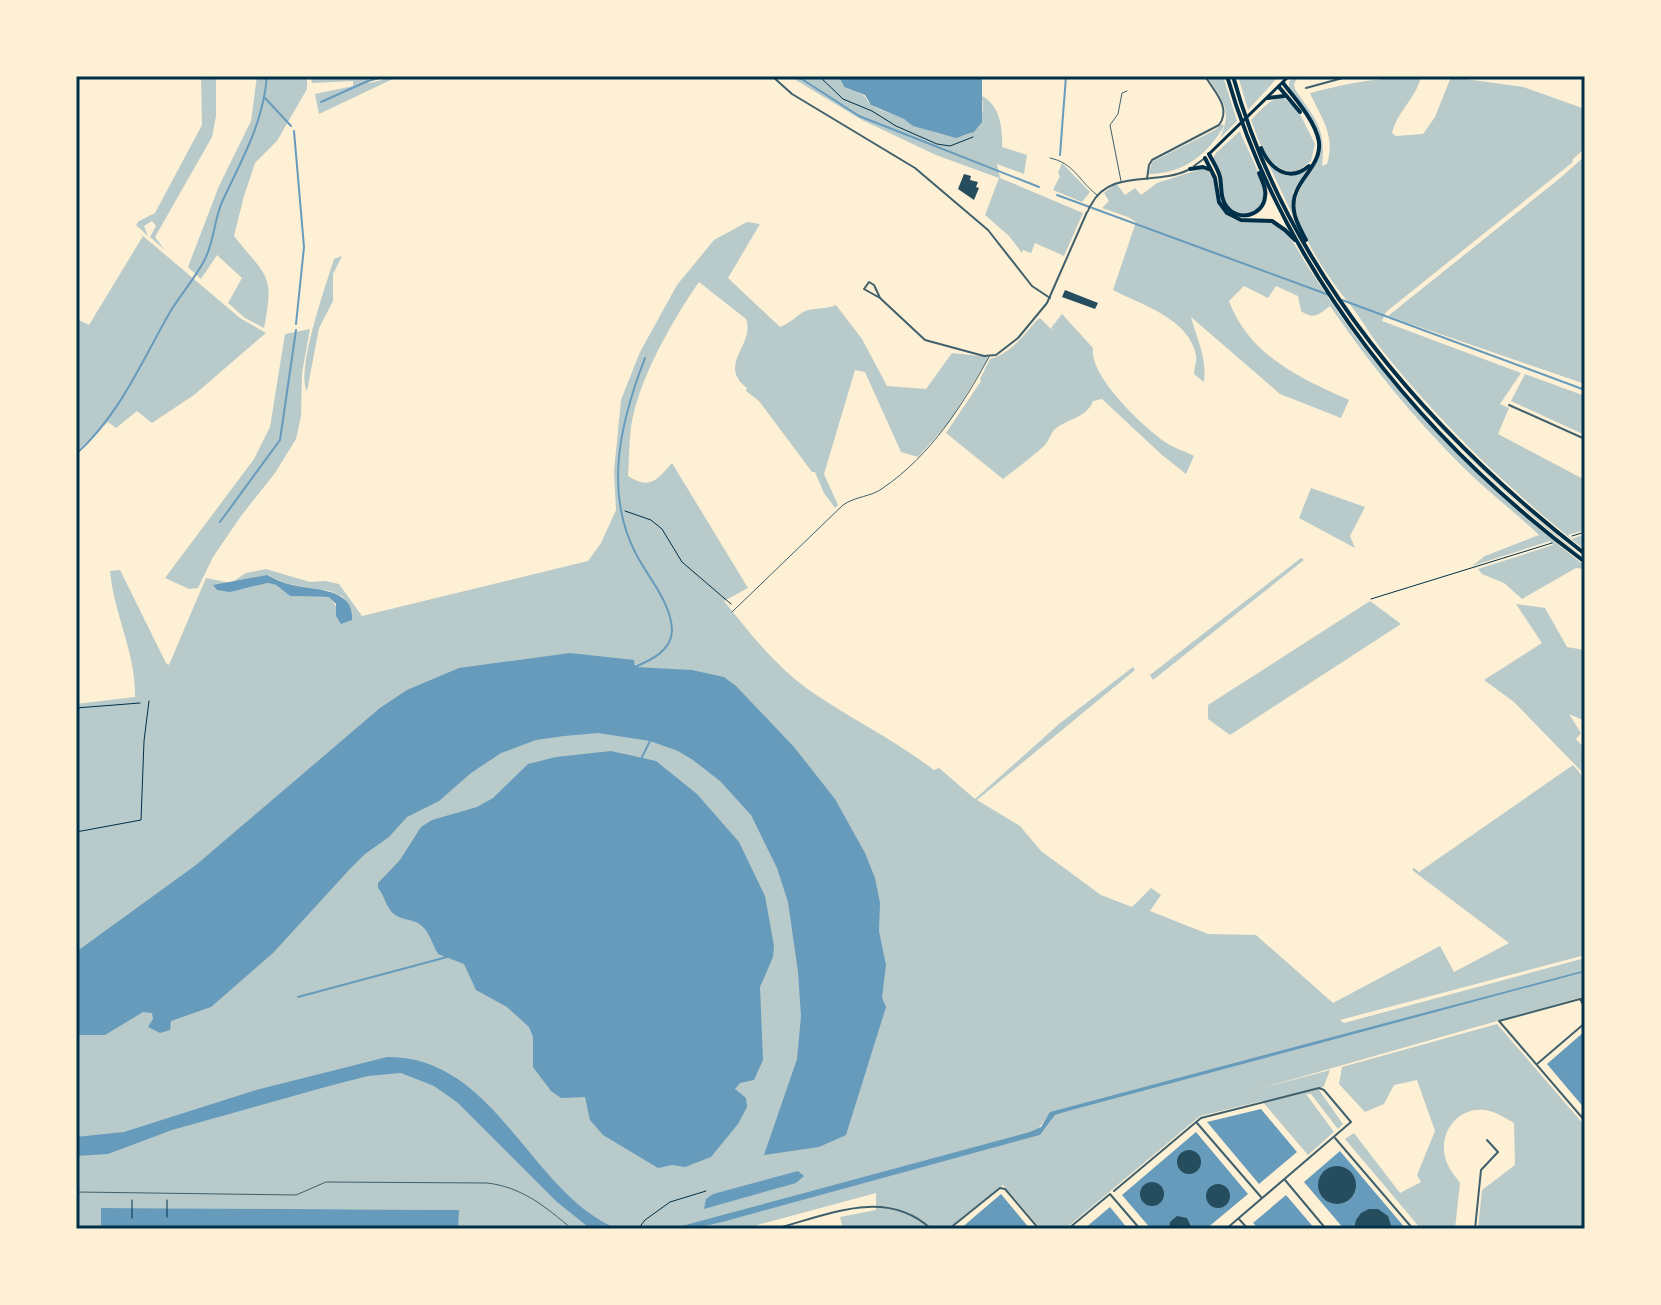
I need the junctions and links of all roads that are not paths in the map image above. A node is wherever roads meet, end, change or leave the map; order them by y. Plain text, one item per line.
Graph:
1 (772, 76) edge
2 (1205, 76) edge
3 (1230, 76) edge
4 (1289, 76) edge
5 (1350, 76) edge
6 (1281, 85) junction
7 (1306, 88) dead end
8 (1127, 91) dead end
9 (1287, 96) junction
10 (1268, 98) junction
11 (1252, 132) junction
12 (1207, 156) junction
13 (1050, 158) dead end
14 (1259, 167) junction
15 (1190, 169) junction
16 (1211, 171) junction
17 (1147, 179) junction
18 (1121, 181) junction
19 (1097, 195) junction
20 (1298, 243) junction
21 (1307, 246) junction
22 (880, 298) dead end
23 (1050, 298) junction
24 (1337, 300) junction
25 (989, 357) junction
26 (1509, 405) dead end
27 (1585, 439) edge
28 (1585, 554) edge
29 (1585, 562) edge
30 (732, 612) dead end
31 (1585, 998) edge
32 (1581, 1001) junction
33 (1585, 1008) edge
34 (1585, 1023) edge
35 (1536, 1064) junction
36 (1584, 1119) edge
37 (1196, 1122) junction
38 (1334, 1137) junction
39 (1487, 1140) dead end
40 (1284, 1180) junction
41 (76, 1192) edge
42 (1112, 1193) junction
43 (1262, 1198) junction
44 (1239, 1218) junction
45 (572, 1229) edge
46 (775, 1229) edge
47 (931, 1229) edge
48 (949, 1229) edge
49 (1039, 1229) edge
50 (1068, 1229) edge
51 (1140, 1229) edge
52 (1226, 1229) edge
53 (1248, 1229) edge
54 (1326, 1229) edge
55 (1413, 1229) edge
56 (1475, 1229) edge

1 - 23 street
2 - 17 street
3 - 11 highway
3 - 14 highway
4 - 6 main road
5 - 7 street
6 - 9 highway
6 - 10 main road
6 - 21 highway
8 - 18 lane
9 - 10 highway
9 - 11 highway
10 - 12 main road
11 - 21 highway
12 - 14 highway
12 - 15 street
12 - 16 highway
13 - 19 lane
14 - 20 highway
15 - 16 highway
15 - 17 street
16 - 20 highway
17 - 18 street
18 - 19 street
19 - 23 street
20 - 24 highway
21 - 24 highway
22 - 25 street
23 - 25 street
24 - 28 highway
24 - 29 highway
25 - 30 lane
26 - 27 street
31 - 32 street
32 - 33 street
32 - 35 street
34 - 35 street
35 - 36 street
37 - 38 street
37 - 42 street
37 - 43 street
38 - 40 street
38 - 55 street
39 - 56 street
40 - 43 street
40 - 54 street
41 - 45 lane
42 - 50 street
42 - 51 street
43 - 44 street
44 - 52 street
44 - 53 street
46 - 47 street
48 - 49 street

